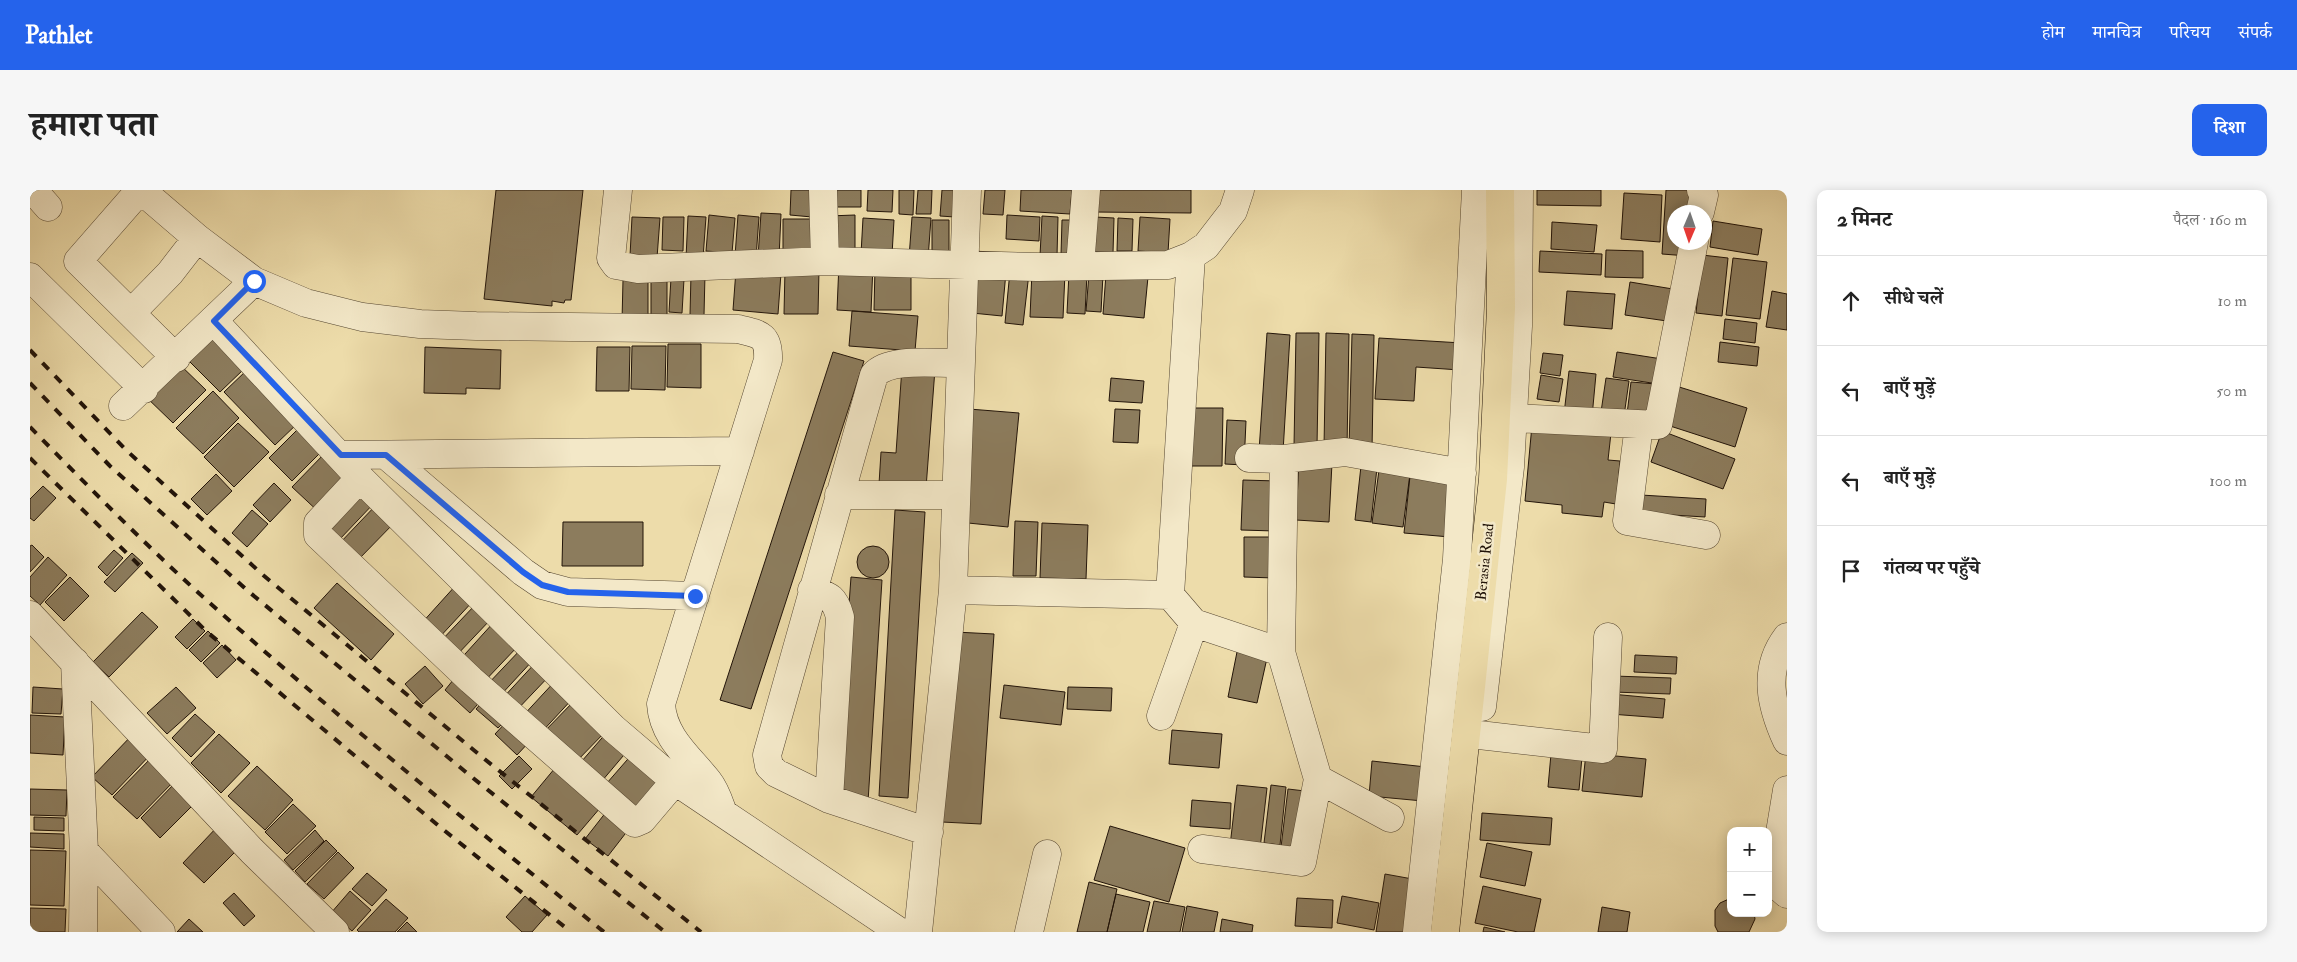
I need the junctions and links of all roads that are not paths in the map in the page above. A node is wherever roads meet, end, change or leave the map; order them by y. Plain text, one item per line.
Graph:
1 (140, 190) edge
2 (618, 190) edge
3 (823, 190) edge
4 (968, 190) edge
5 (1086, 190) edge
6 (1240, 190) edge
7 (1476, 190) edge
8 (1500, 190) edge
9 (1518, 190) edge
10 (1701, 190) edge
11 (1702, 205) edge
12 (197, 238) junction
13 (1692, 250) edge
14 (1191, 256) junction
15 (825, 261) junction
16 (964, 264) junction
17 (1080, 266) junction
18 (30, 277) edge
19 (254, 281) junction
20 (131, 313) junction
21 (214, 321) junction
22 (176, 358) junction
23 (960, 363) junction
24 (144, 389) junction
25 (123, 406) dead end
26 (1513, 418) junction
27 (1639, 425) junction
28 (740, 451) junction
29 (341, 455) junction
30 (386, 455) junction
31 (1249, 458) dead end
32 (1284, 459) junction
33 (1462, 473) junction
34 (360, 478) junction
35 (839, 495) junction
36 (956, 495) junction
37 (1706, 535) dead end
38 (812, 590) junction
39 (953, 590) junction
40 (1170, 595) junction
41 (695, 596) junction
42 (30, 614) edge
43 (1194, 623) junction
44 (1608, 637) dead end
45 (1787, 637) edge
46 (1282, 652) junction
47 (75, 662) junction
48 (1161, 716) dead end
49 (1479, 735) junction
50 (1787, 741) edge
51 (1318, 779) junction
52 (675, 781) junction
53 (1787, 790) edge
54 (829, 799) junction
55 (723, 813) junction
56 (1390, 818) dead end
57 (929, 832) junction
58 (1202, 849) dead end
59 (84, 851) junction
60 (1047, 854) dead end
61 (1787, 894) edge
62 (83, 932) edge
63 (161, 932) edge
64 (335, 932) edge
65 (900, 932) edge
66 (918, 932) edge
67 (1029, 932) edge
68 (1417, 932) edge
69 (1445, 932) edge
70 (1459, 932) edge

1 - 12 street
1 - 20 street
2 - 15 street
3 - 15 street
4 - 16 street
5 - 17 street
6 - 14 street
7 - 33 street
8 - 69 main road, Berasia Road
9 - 26 street
10 - 11 street
12 - 19 street
12 - 20 street
13 - 27 street
14 - 17 street
14 - 40 street
15 - 16 street
16 - 17 street
16 - 23 street
18 - 24 street
19 - 21 street
19 - 28 street
20 - 22 street
21 - 22 street
21 - 29 street
22 - 24 street
23 - 35 street
23 - 36 street
24 - 25 street
26 - 27 street
26 - 49 street
27 - 37 street
28 - 30 street
28 - 41 street
29 - 30 street
29 - 34 street
30 - 41 street
31 - 32 street
32 - 33 street
32 - 46 street
33 - 68 street
34 - 52 street
34 - 52 street
35 - 36 street
35 - 38 street
36 - 39 street
38 - 54 street
38 - 54 street
39 - 40 street
39 - 57 street
40 - 43 street
41 - 55 street
42 - 47 street
43 - 46 street
43 - 48 street
44 - 49 street
45 - 50 street
46 - 51 street
47 - 59 street
47 - 64 street
49 - 70 street
51 - 56 street
51 - 58 street
52 - 55 street
53 - 61 street
54 - 57 street
55 - 65 street
57 - 66 street
59 - 62 street
59 - 63 street
60 - 67 street

